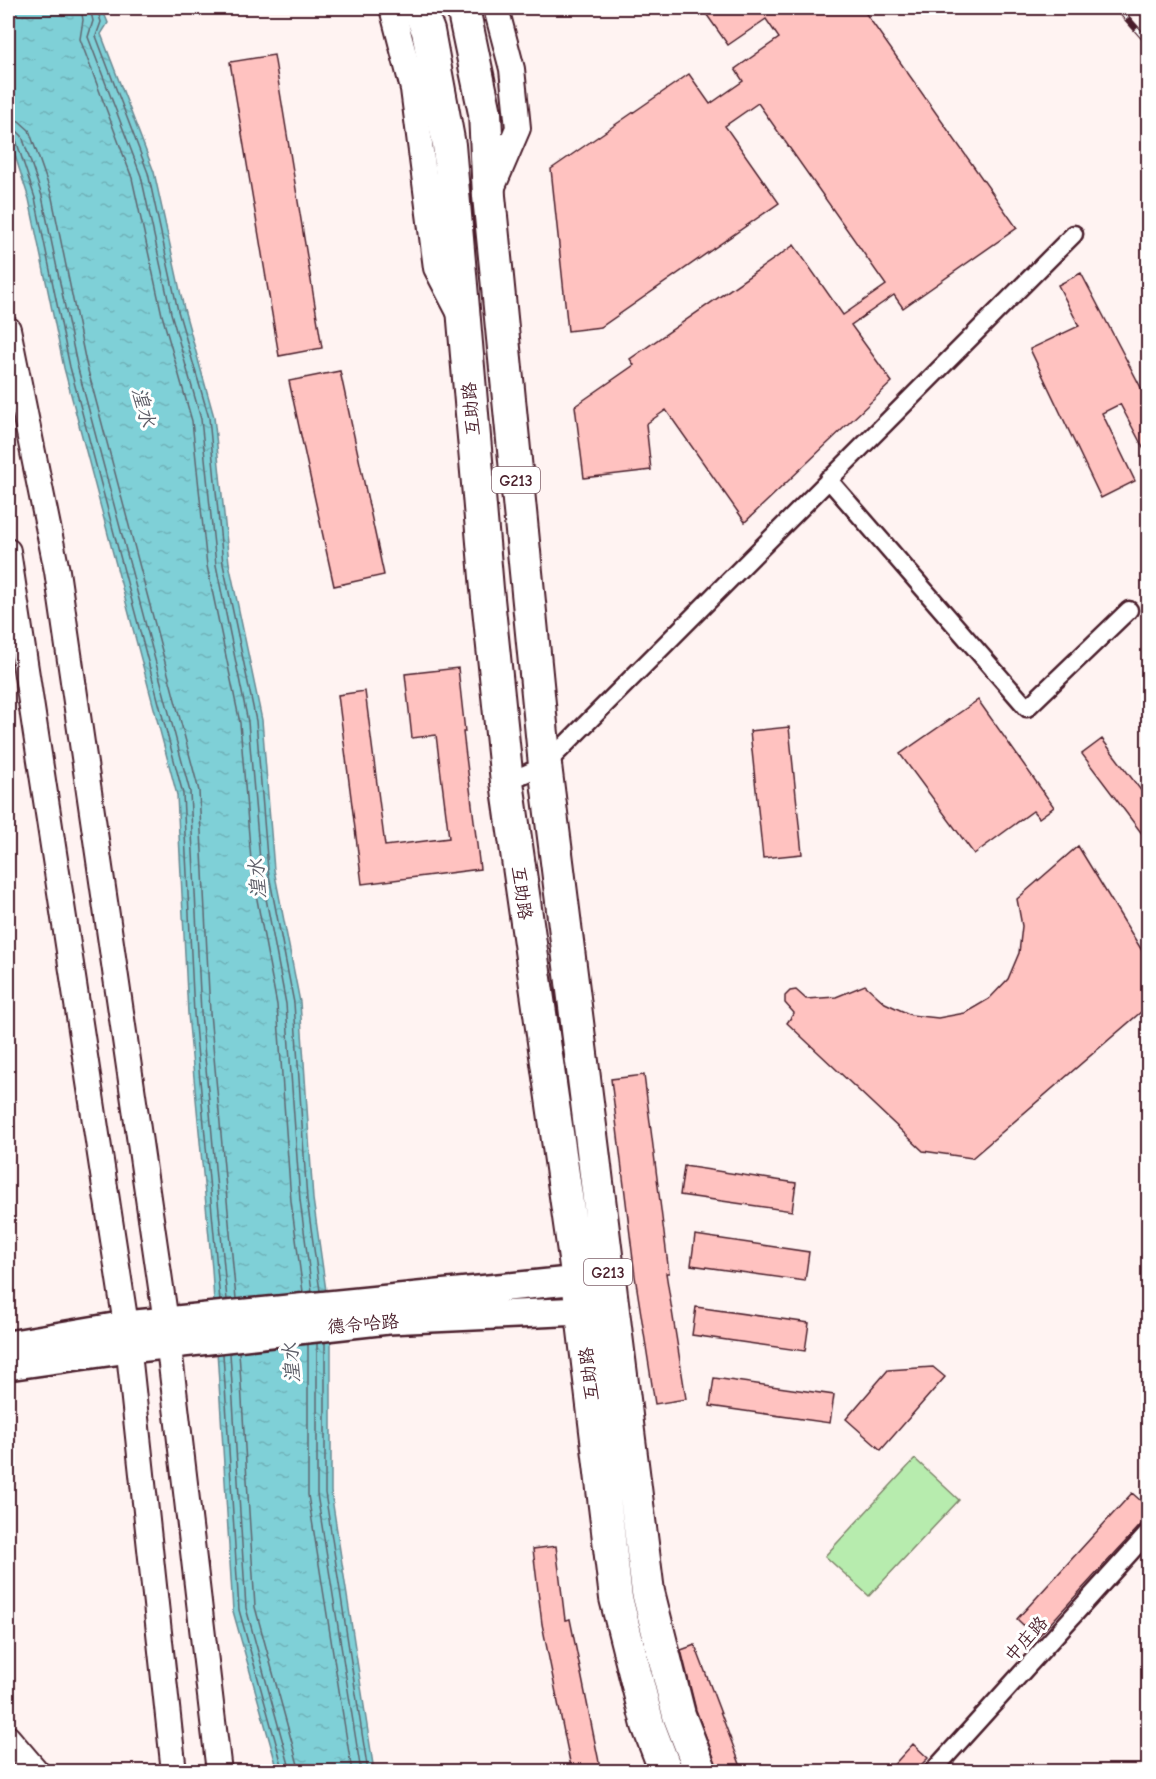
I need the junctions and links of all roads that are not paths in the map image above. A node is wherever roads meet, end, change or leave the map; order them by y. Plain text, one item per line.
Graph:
1 (392, 8) edge
2 (419, 8) edge
3 (463, 8) edge
4 (496, 8) edge
5 (489, 196) junction
6 (1074, 234) dead end
7 (463, 319) junction
8 (8, 329) edge
9 (828, 479) junction
10 (8, 551) edge
11 (1129, 610) dead end
12 (545, 765) junction
13 (507, 782) junction
14 (609, 1277) junction
15 (578, 1280) junction
16 (613, 1309) junction
17 (386, 1310) junction
18 (582, 1313) junction
19 (166, 1334) junction
20 (128, 1337) junction
21 (8, 1345) edge
22 (8, 1366) edge
23 (1149, 1533) edge
24 (8, 1738) edge
25 (37, 1772) edge
26 (174, 1772) edge
27 (219, 1772) edge
28 (666, 1772) edge
29 (701, 1772) edge
30 (932, 1772) edge

1 - 7 main road
2 - 7 highway, 互助路 / G213
3 - 5 highway, 互助路 / G213
4 - 5 main road
5 - 12 highway, 互助路 / G213
6 - 9 street
7 - 13 highway, 互助路 / G213
8 - 19 main road
9 - 11 street
9 - 12 street
10 - 20 main road
12 - 13 street
12 - 14 highway, 互助路 / G213
13 - 15 highway, 互助路 / G213
14 - 15 main road, 德令哈路
14 - 16 highway, 互助路 / G213
15 - 17 main road, 德令哈路
15 - 18 highway, 互助路 / G213
16 - 18 main road, 德令哈路
16 - 29 highway, 互助路 / G213
17 - 18 main road, 德令哈路
17 - 19 main road, 德令哈路
18 - 28 highway, 互助路 / G213
19 - 20 main road, 德令哈路
19 - 27 main road
20 - 21 main road, 德令哈路
20 - 22 main road, 德令哈路
20 - 26 main road
23 - 30 street, 中庄路
24 - 25 main road

